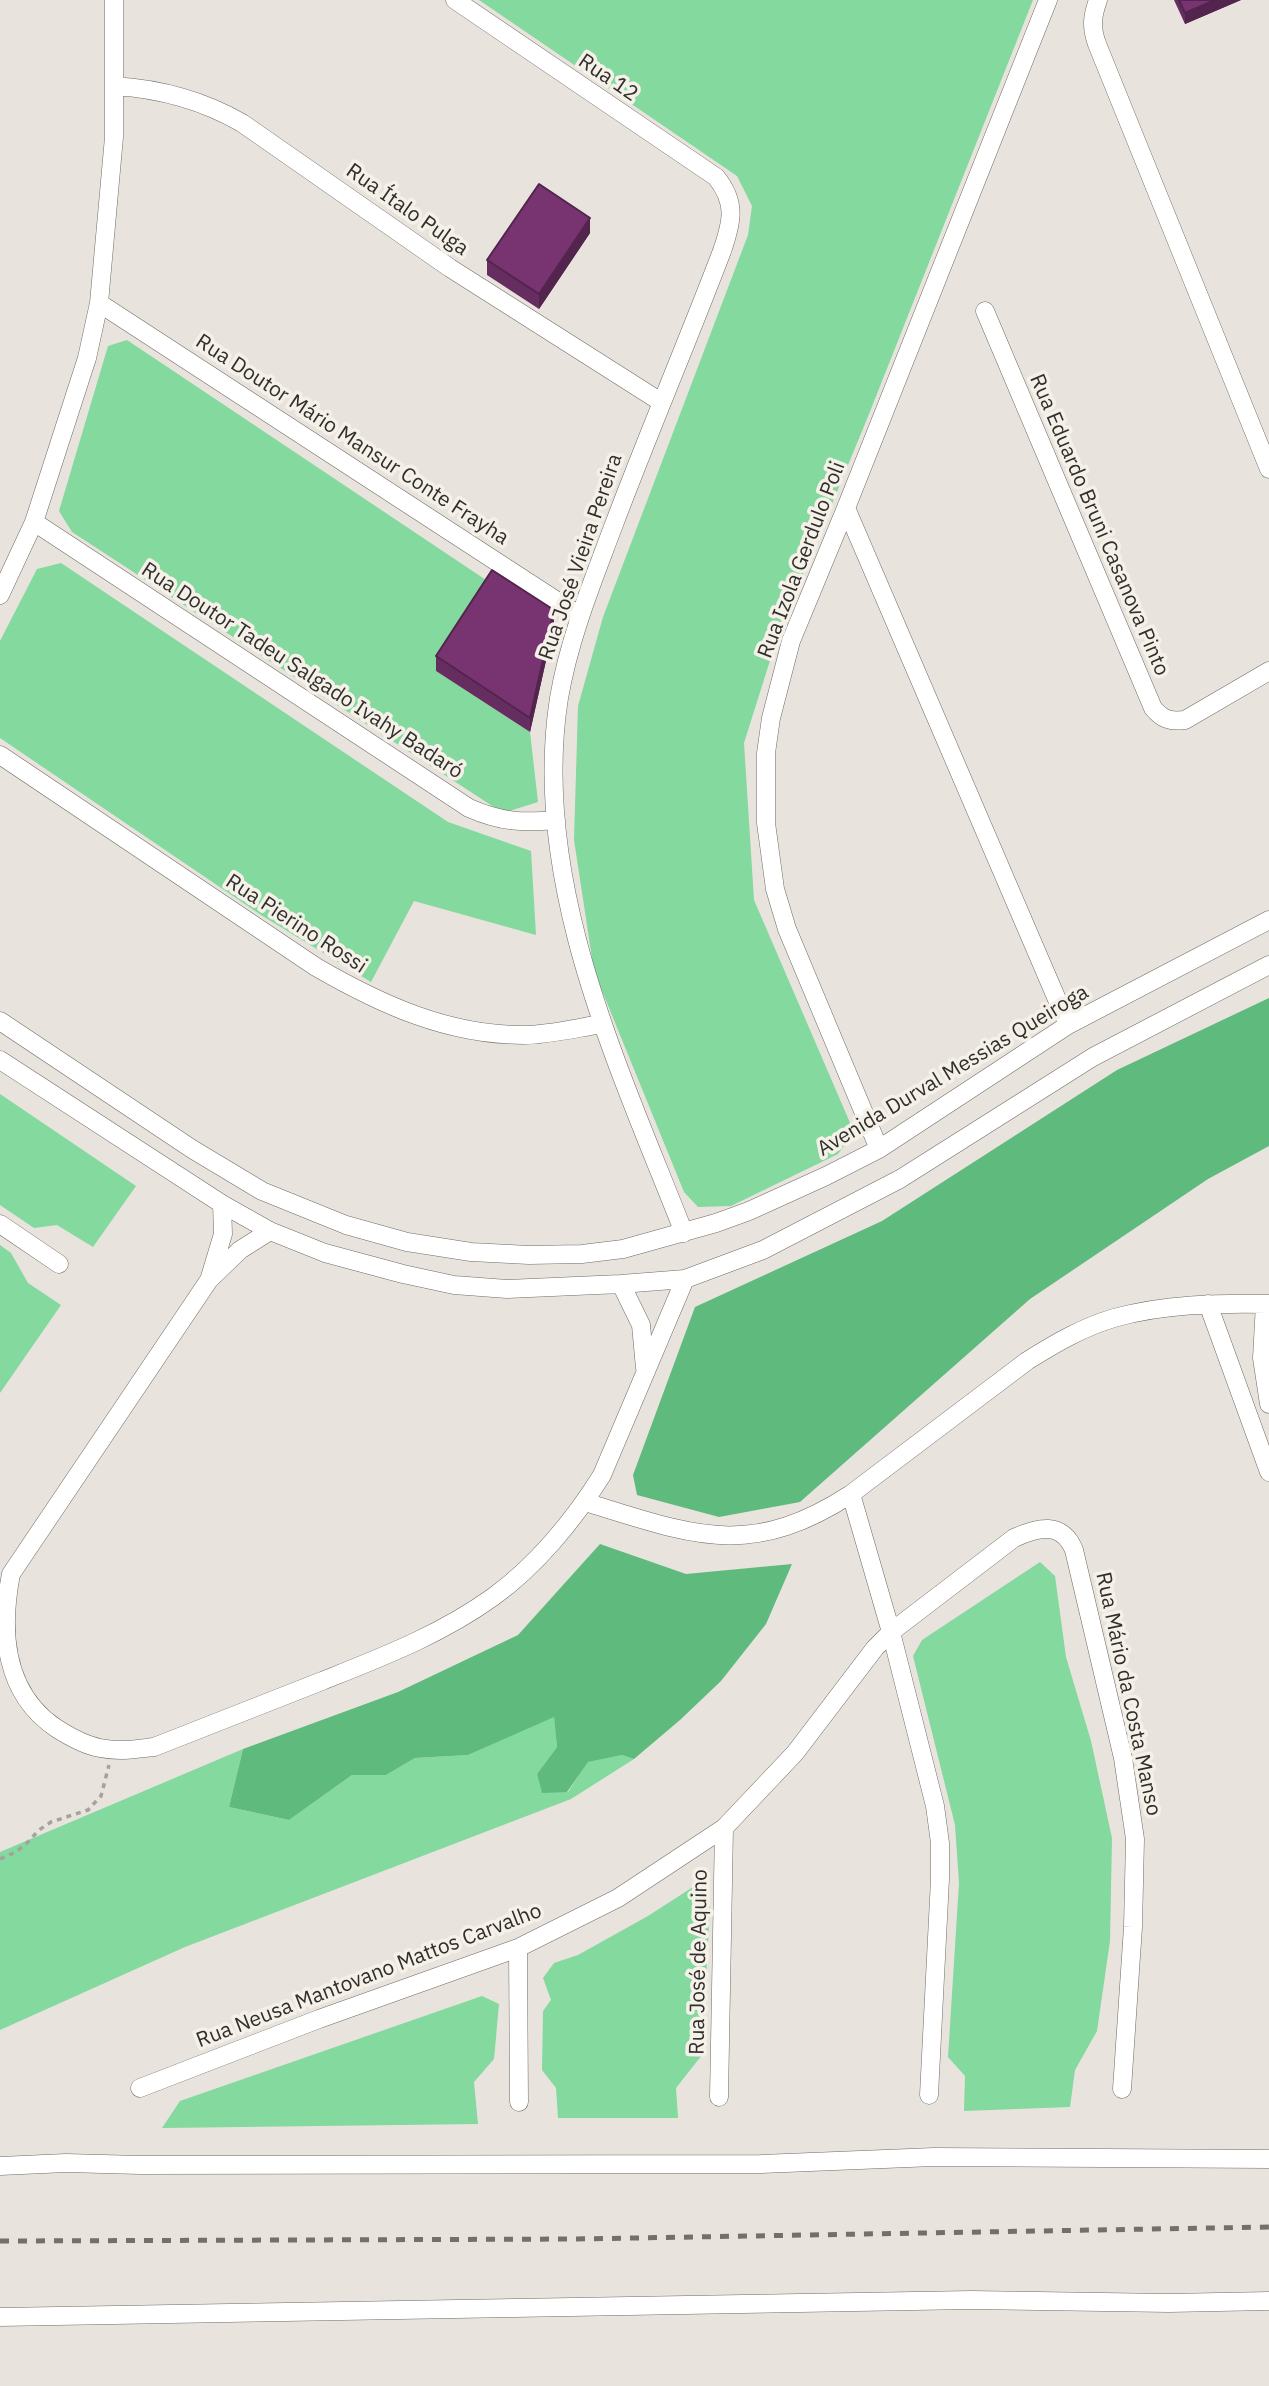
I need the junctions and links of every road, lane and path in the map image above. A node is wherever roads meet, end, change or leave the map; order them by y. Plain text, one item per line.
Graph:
1 (114, 0) edge
2 (455, 0) edge
3 (1048, 0) edge
4 (1098, 0) edge
5 (115, 86) junction
6 (729, 200) joint
7 (99, 303) junction
8 (985, 311) dead end
9 (661, 402) junction
10 (1269, 469) edge
11 (846, 509) junction
12 (34, 522) junction
13 (0, 595) edge
14 (580, 616) junction
15 (1269, 671) edge
16 (0, 755) edge
17 (556, 820) junction
18 (1269, 920) edge
19 (1269, 965) edge
20 (0, 1021) edge
21 (602, 1024) junction
22 (1068, 1025) junction
23 (0, 1060) edge
24 (879, 1149) junction
25 (222, 1205) junction
26 (0, 1224) edge
27 (270, 1231) junction
28 (684, 1233) junction
29 (59, 1264) dead end
30 (685, 1279) junction
31 (209, 1280) junction
32 (621, 1284) junction
33 (1208, 1304) junction
34 (1267, 1304) edge
35 (646, 1372) junction
36 (1269, 1404) edge
37 (1262, 1433) edge
38 (1269, 1472) edge
39 (851, 1494) junction
40 (585, 1502) junction
41 (1052, 1529) joint
42 (891, 1632) junction
43 (112, 1750) junction
44 (724, 1828) junction
45 (0, 1859) edge
46 (518, 1948) junction
47 (140, 2088) dead end
48 (1122, 2089) dead end
49 (929, 2095) dead end
50 (719, 2097) dead end
51 (519, 2102) dead end
52 (1269, 2159) edge
53 (0, 2166) edge
54 (1269, 2301) edge
55 (0, 2317) edge

1 - 5 street
2 - 6 street, Rua 12
3 - 11 street, Rua Izola Gerdulo Poli
4 - 10 street
5 - 7 street
5 - 9 street, Rua Ítalo Pulga
6 - 9 street, Rua José Vieira Pereira
7 - 12 street
7 - 14 street, Rua Doutor Mário Mansur Conte Frayha
8 - 15 street, Rua Eduardo Bruni Casanova Pinto
9 - 14 street, Rua José Vieira Pereira
11 - 22 street
11 - 24 street, Rua Izola Gerdulo Poli
12 - 13 street
12 - 17 street, Rua Doutor Tadeu Salgado Ivahy Badaró
14 - 17 street, Rua José Vieira Pereira
16 - 21 street, Rua Pierino Rossi
17 - 21 street, Rua José Vieira Pereira
18 - 22 street, Avenida Durval Messias Queiroga
19 - 30 street
20 - 28 street, Avenida Durval Messias Queiroga
21 - 28 street, Rua José Vieira Pereira
22 - 24 street, Avenida Durval Messias Queiroga
23 - 25 street
24 - 28 street, Avenida Durval Messias Queiroga
25 - 27 street
25 - 31 street
26 - 29 street
27 - 31 street
27 - 32 street
30 - 32 street
30 - 35 street
31 - 43 street
32 - 35 street
33 - 34 street
33 - 37 street
33 - 39 street
34 - 36 street
35 - 40 street
37 - 38 street
39 - 40 street
39 - 42 street
40 - 43 street
41 - 42 street, Rua Neusa Mantovano Mattos Carvalho
41 - 48 street, Rua Mário da Costa Manso
42 - 44 street, Rua Neusa Mantovano Mattos Carvalho
42 - 49 street
43 - 45 path
44 - 46 street, Rua Neusa Mantovano Mattos Carvalho
44 - 50 street, Rua José de Aquino
46 - 47 street, Rua Neusa Mantovano Mattos Carvalho
46 - 51 street
52 - 53 street
54 - 55 street

